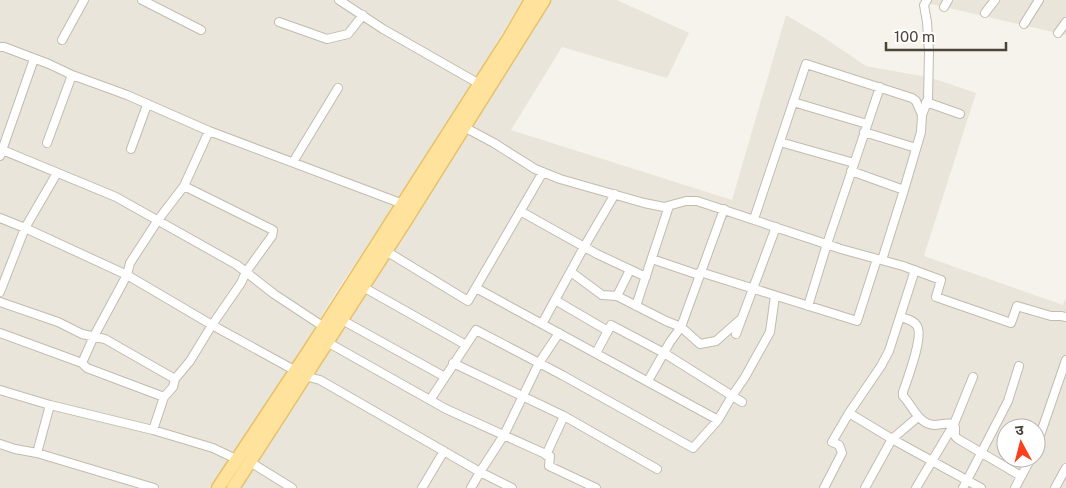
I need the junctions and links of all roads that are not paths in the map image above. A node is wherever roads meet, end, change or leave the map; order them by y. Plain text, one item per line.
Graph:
1 (84, 0) edge
2 (142, 0) edge
3 (339, 0) edge
4 (531, 0) edge
5 (544, 0) edge
6 (927, 0) edge
7 (995, 0) edge
8 (1039, 0) edge
9 (986, 13) dead end
10 (363, 15) junction
11 (279, 22) dead end
12 (1066, 22) edge
13 (1024, 24) dead end
14 (201, 30) dead end
15 (1058, 33) dead end
16 (62, 40) dead end
17 (0, 47) edge
18 (34, 59) junction
19 (72, 75) junction
20 (484, 86) junction
21 (880, 87) junction
22 (338, 88) dead end
23 (793, 102) junction
24 (926, 102) junction
25 (147, 104) junction
26 (960, 114) dead end
27 (922, 115) junction
28 (867, 124) junction
29 (464, 127) junction
30 (210, 131) junction
31 (864, 132) junction
32 (780, 142) junction
33 (47, 143) dead end
34 (916, 148) junction
35 (131, 149) dead end
36 (1, 151) edge
37 (293, 162) junction
38 (854, 163) junction
39 (851, 171) junction
40 (543, 172) junction
41 (58, 173) junction
42 (184, 186) junction
43 (904, 190) junction
44 (615, 194) junction
45 (402, 204) junction
46 (669, 206) junction
47 (724, 209) junction
48 (520, 211) junction
49 (0, 218) edge
50 (158, 220) junction
51 (754, 220) junction
52 (776, 227) junction
53 (25, 228) junction
54 (827, 244) junction
55 (584, 247) junction
56 (386, 251) junction
57 (652, 259) junction
58 (879, 260) junction
59 (630, 270) junction
60 (915, 270) junction
61 (246, 272) junction
62 (571, 272) junction
63 (700, 273) junction
64 (126, 275) junction
65 (646, 277) junction
66 (363, 287) junction
67 (476, 288) junction
68 (752, 289) junction
69 (0, 292) edge
70 (617, 296) junction
71 (776, 296) junction
72 (555, 300) junction
73 (0, 302) edge
74 (636, 306) junction
75 (808, 306) junction
76 (900, 317) junction
77 (1066, 317) edge
78 (741, 319) junction
79 (342, 320) junction
80 (542, 324) junction
81 (212, 325) junction
82 (324, 327) junction
83 (681, 327) junction
84 (608, 330) junction
85 (0, 333) edge
86 (559, 333) junction
87 (736, 334) dead end
88 (94, 336) junction
89 (327, 342) junction
90 (466, 345) junction
91 (596, 353) junction
92 (664, 353) junction
93 (1066, 360) edge
94 (453, 363) junction
95 (540, 363) junction
96 (82, 364) junction
97 (1019, 366) dead end
98 (301, 373) junction
99 (445, 377) junction
100 (974, 377) dead end
101 (175, 379) junction
102 (648, 381) junction
103 (0, 390) edge
104 (523, 396) junction
105 (732, 396) junction
106 (164, 397) junction
107 (430, 400) junction
108 (742, 402) dead end
109 (50, 405) junction
110 (850, 413) junction
111 (564, 416) junction
112 (918, 417) junction
113 (1046, 418) edge
114 (718, 420) junction
115 (954, 424) junction
116 (153, 430) junction
117 (504, 435) junction
118 (892, 438) junction
119 (0, 444) edge
120 (444, 451) junction
121 (37, 453) junction
122 (981, 453) junction
123 (546, 454) junction
124 (236, 459) junction
125 (933, 460) junction
126 (250, 462) junction
127 (1025, 468) edge
128 (1066, 468) edge
129 (657, 469) dead end
130 (480, 472) junction
131 (1021, 476) junction
132 (967, 480) junction
133 (154, 488) edge
134 (218, 488) edge
135 (233, 488) edge
136 (292, 488) edge
137 (422, 488) edge
138 (471, 488) edge
139 (512, 488) edge
140 (596, 488) edge
141 (824, 488) edge
142 (865, 488) edge
143 (916, 488) edge
144 (963, 488) edge
145 (981, 488) edge
146 (1015, 488) edge
147 (1056, 488) edge

1 - 16 street
2 - 14 street
3 - 10 street
4 - 20 main road
5 - 20 main road
6 - 24 street
7 - 9 street
8 - 13 street
10 - 11 street
10 - 20 street
12 - 15 street
17 - 18 street
18 - 19 street
18 - 36 street
19 - 25 street
19 - 33 street
20 - 29 main road
20 - 45 main road
21 - 23 street
21 - 27 street
21 - 28 street
22 - 37 street
23 - 28 street
23 - 32 street
24 - 26 street
24 - 27 street
25 - 30 street
25 - 35 street
27 - 34 street
28 - 31 street
29 - 40 street
29 - 56 main road
30 - 37 street
30 - 42 street
31 - 34 street
31 - 38 street
32 - 38 street
32 - 51 street
34 - 43 street
36 - 41 street
37 - 45 street
38 - 39 street
39 - 43 street
39 - 54 street
40 - 44 street
40 - 48 street
41 - 50 street
41 - 53 street
42 - 50 street
42 - 61 street
43 - 58 street
44 - 46 street
44 - 55 street
45 - 82 main road
46 - 47 street
46 - 57 street
47 - 51 street
47 - 63 street
48 - 55 street
48 - 67 street
49 - 53 street
50 - 61 street
50 - 64 street
51 - 52 street
52 - 54 street
52 - 68 street
53 - 64 street
53 - 69 street
54 - 58 street
54 - 75 street
55 - 59 street
55 - 62 street
56 - 66 main road
56 - 67 street
57 - 63 street
57 - 65 street
58 - 60 street
58 - 75 street
59 - 65 street
59 - 70 street
60 - 76 street
60 - 77 street
61 - 81 street
61 - 82 street
62 - 70 street
62 - 72 street
63 - 68 street
63 - 83 street
64 - 81 street
64 - 88 street
65 - 74 street
66 - 79 main road
66 - 90 street
67 - 80 street
68 - 71 street
68 - 78 street
70 - 74 street
71 - 75 street
71 - 105 street
72 - 80 street
72 - 84 street
73 - 88 street
74 - 83 street
76 - 110 street
76 - 112 street
78 - 83 street
78 - 87 street
79 - 89 main road
79 - 99 street
80 - 86 street
81 - 98 street
81 - 101 street
82 - 98 main road
83 - 92 street
84 - 91 street
84 - 92 street
85 - 96 street
86 - 91 street
86 - 95 street
88 - 96 street
88 - 101 street
89 - 98 main road
89 - 107 street
90 - 94 street
90 - 95 street
91 - 102 street
92 - 102 street
92 - 105 street
93 - 113 street
94 - 99 street
94 - 104 street
95 - 104 street
95 - 114 street
96 - 106 street
97 - 122 street
98 - 120 street
98 - 124 main road
98 - 126 main road
99 - 107 street
100 - 115 street
101 - 106 street
102 - 114 street
103 - 109 street
104 - 111 street
104 - 117 street
105 - 108 street
105 - 114 street
106 - 116 street
107 - 117 street
109 - 116 street
109 - 121 street
110 - 118 street
110 - 141 street
111 - 123 street
111 - 129 street
112 - 115 street
112 - 118 street
115 - 122 street
115 - 125 street
116 - 124 street
117 - 123 street
117 - 130 street
118 - 125 street
118 - 142 street
119 - 121 street
120 - 130 street
120 - 137 street
121 - 133 street
122 - 131 street
122 - 132 street
123 - 140 street
124 - 134 main road
125 - 132 street
125 - 143 street
126 - 135 main road
126 - 136 street
127 - 131 street
128 - 147 street
130 - 138 street
130 - 139 street
131 - 146 street
132 - 144 street
132 - 145 street

